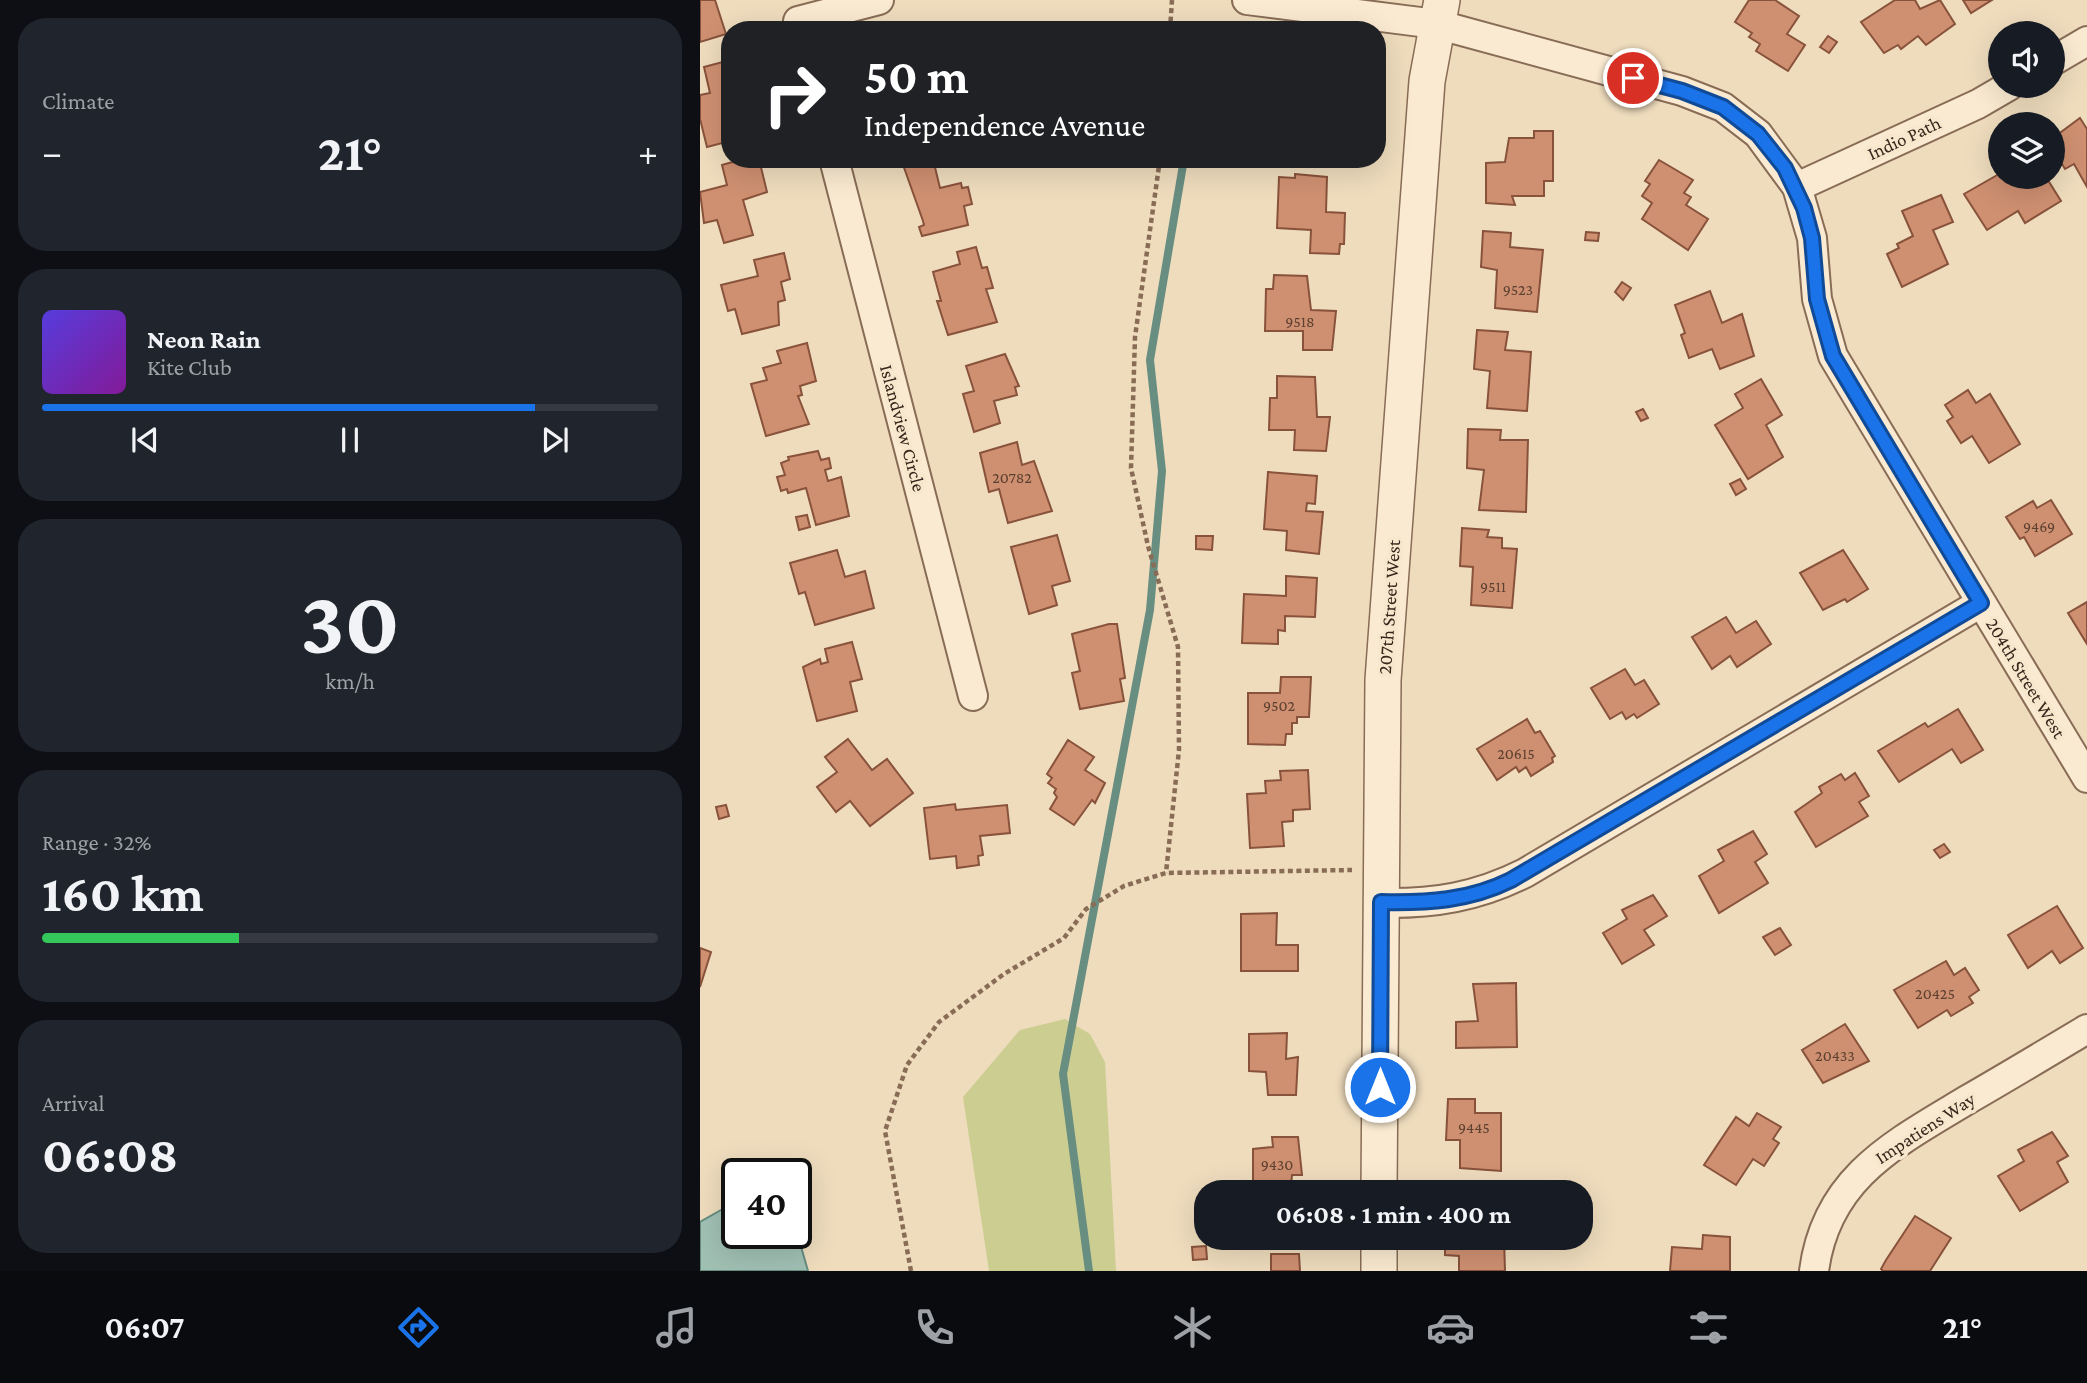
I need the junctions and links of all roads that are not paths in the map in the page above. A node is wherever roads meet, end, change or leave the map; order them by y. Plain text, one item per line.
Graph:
1 (879, 0) edge
2 (1247, 0) edge
3 (1439, 12) edge
4 (797, 17) edge
5 (2087, 41) edge
6 (2065, 54) edge
7 (1988, 98) edge
8 (836, 168) edge
9 (1797, 187) junction
10 (1981, 603) junction
11 (973, 696) dead end
12 (2087, 778) edge
13 (1381, 886) junction
14 (2087, 1029) edge
15 (1379, 1180) edge
16 (1379, 1250) edge
17 (1379, 1271) edge
18 (1814, 1271) edge

1 - 4 street
2 - 3 street, 204th Street West
3 - 9 street, 204th Street West
3 - 13 street, 207th Street West
5 - 6 street
7 - 9 street, Indio Path
8 - 11 street, Islandview Circle
9 - 10 street, 204th Street West
10 - 12 street, 204th Street West
10 - 13 street
13 - 15 street, 207th Street West
14 - 18 street, Impatiens Way
16 - 17 street

